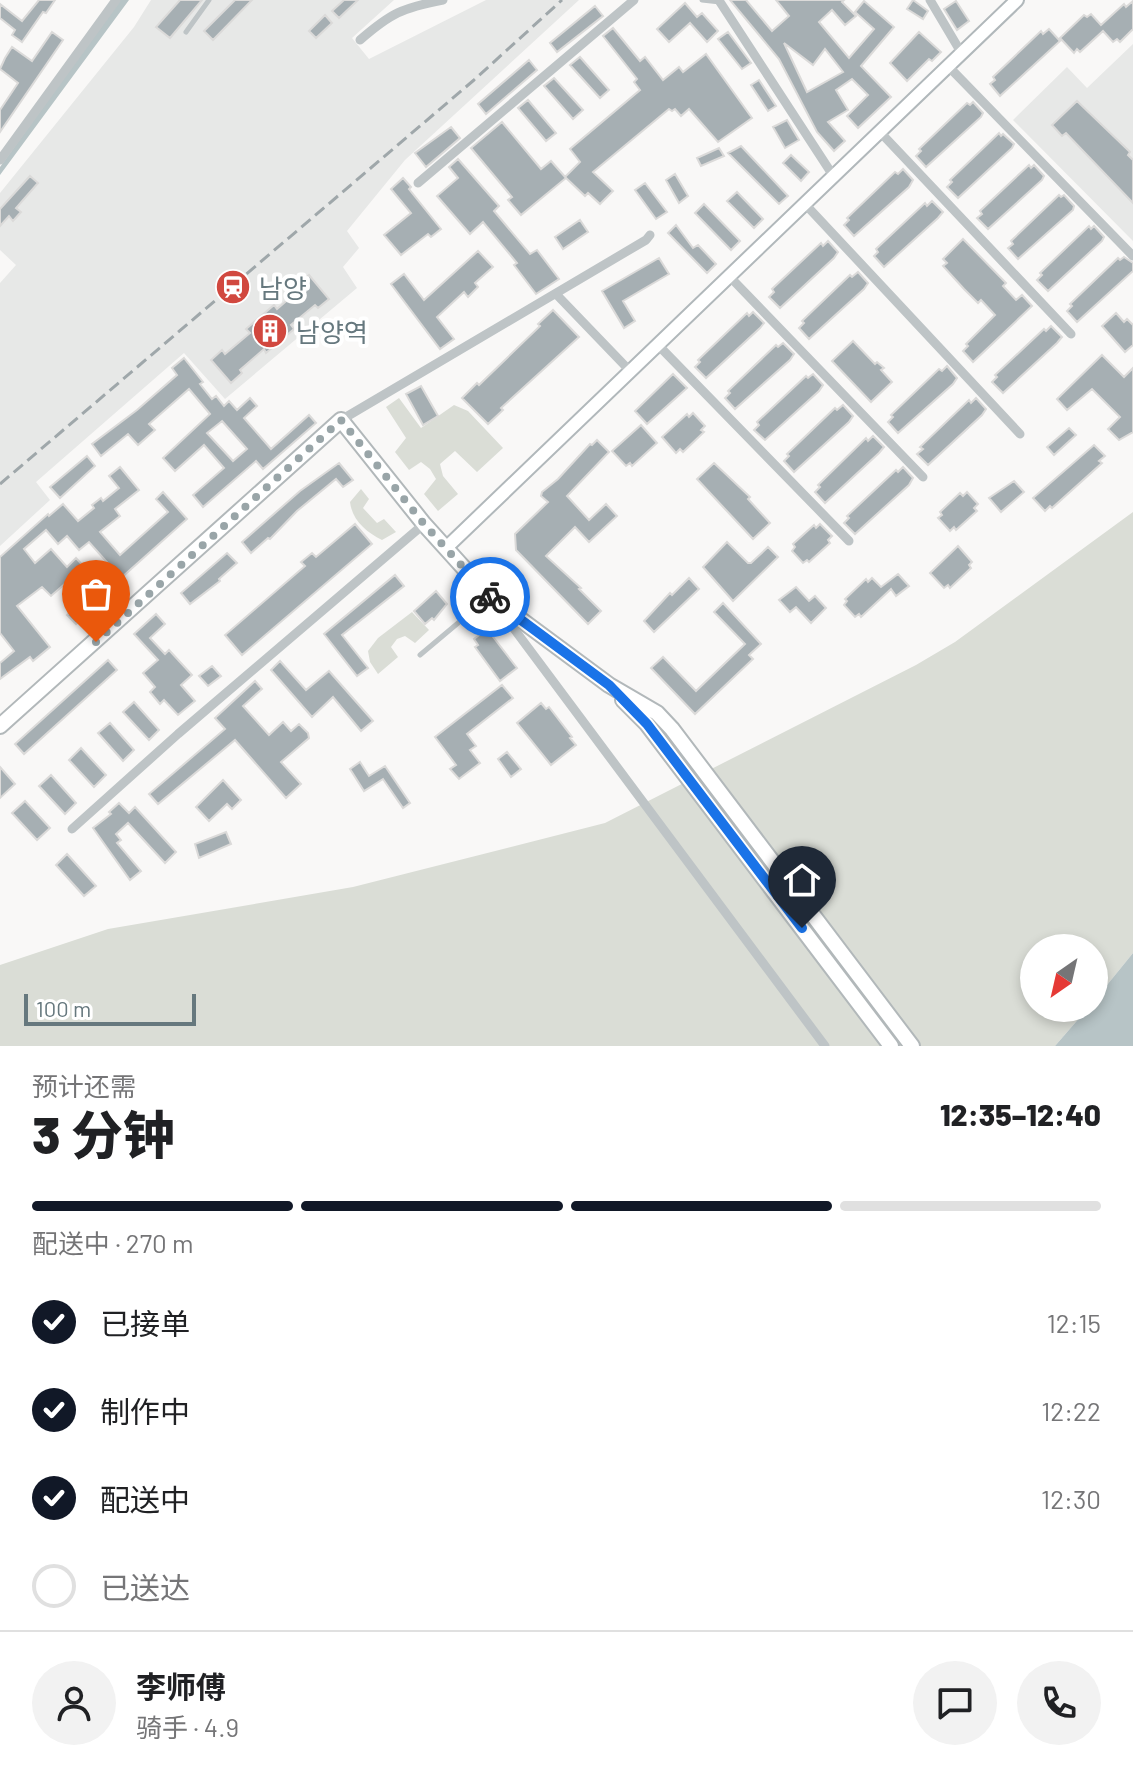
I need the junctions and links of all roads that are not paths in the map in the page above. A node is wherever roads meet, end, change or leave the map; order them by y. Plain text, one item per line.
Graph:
1 (116, 0) edge
2 (209, 0) edge
3 (443, 0) edge
4 (634, 0) edge
5 (702, 0) edge
6 (930, 0) edge
7 (1017, 0) edge
8 (721, 1) edge
9 (186, 32) dead end
10 (360, 40) dead end
11 (962, 54) junction
12 (948, 66) junction
13 (880, 132) junction
14 (0, 160) edge
15 (834, 177) junction
16 (418, 183) dead end
17 (805, 204) junction
18 (650, 235) dead end
19 (1133, 256) edge
20 (730, 277) junction
21 (556, 294) junction
22 (1071, 334) dead end
23 (659, 346) junction
24 (631, 372) junction
25 (341, 420) junction
26 (1020, 434) dead end
27 (923, 477) dead end
28 (424, 524) junction
29 (849, 541) dead end
30 (446, 548) junction
31 (490, 597) junction
32 (420, 655) dead end
33 (609, 685) junction
34 (0, 726) edge
35 (72, 829) dead end
36 (825, 1046) edge
37 (891, 1046) edge
38 (912, 1046) edge

1 - 14 street
2 - 9 lane
3 - 10 street
4 - 16 street
5 - 8 lane
6 - 11 street
7 - 11 street
8 - 15 street
11 - 12 street
12 - 13 street
12 - 19 street
13 - 15 street
13 - 22 street
15 - 17 street
17 - 20 street
17 - 26 street
18 - 21 street
20 - 23 street
20 - 27 street
21 - 24 street
21 - 25 street
23 - 24 street
23 - 29 street
24 - 30 street
25 - 28 main road
25 - 34 main road
28 - 30 main road
28 - 35 street
30 - 31 main road
31 - 32 lane
31 - 33 main road
31 - 36 street
33 - 37 main road
33 - 38 main road

